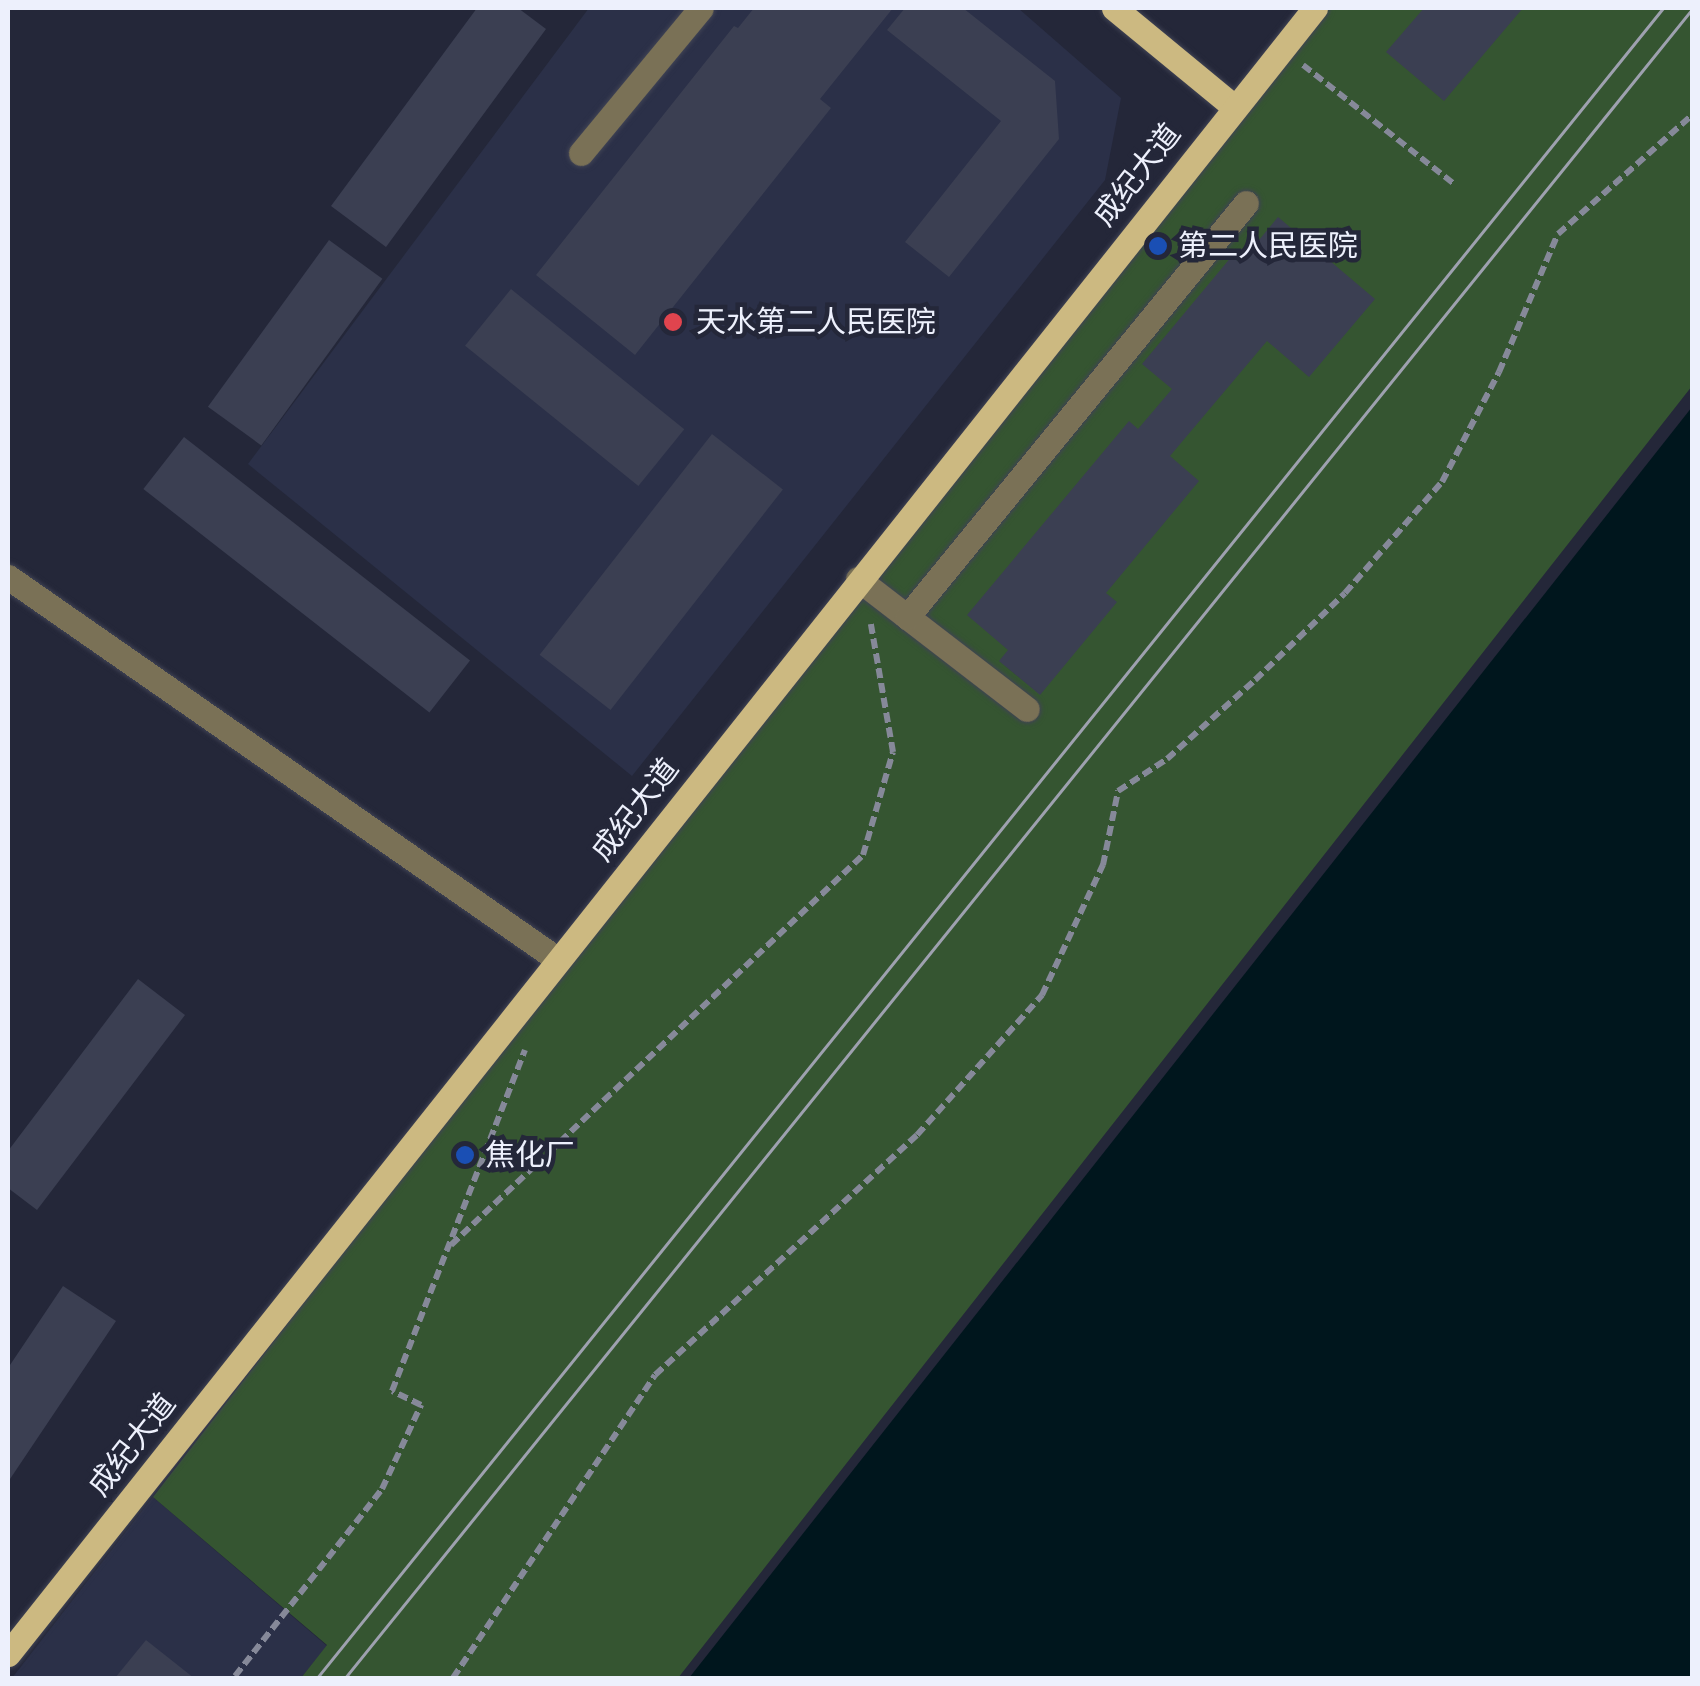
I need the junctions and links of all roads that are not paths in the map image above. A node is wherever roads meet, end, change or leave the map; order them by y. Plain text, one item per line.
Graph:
1 (701, 8) edge
2 (1114, 8) edge
3 (1315, 8) edge
4 (1233, 106) junction
5 (581, 153) dead end
6 (1246, 203) dead end
7 (8, 576) edge
8 (858, 579) junction
9 (907, 617) junction
10 (1027, 709) dead end
11 (558, 959) junction
12 (8, 1654) edge

1 - 5 street
2 - 4 main road
3 - 4 main road, 成纪大道
4 - 8 main road, 成纪大道
6 - 9 street
7 - 11 street
8 - 9 street
8 - 11 main road, 成纪大道
9 - 10 street
11 - 12 main road, 成纪大道

